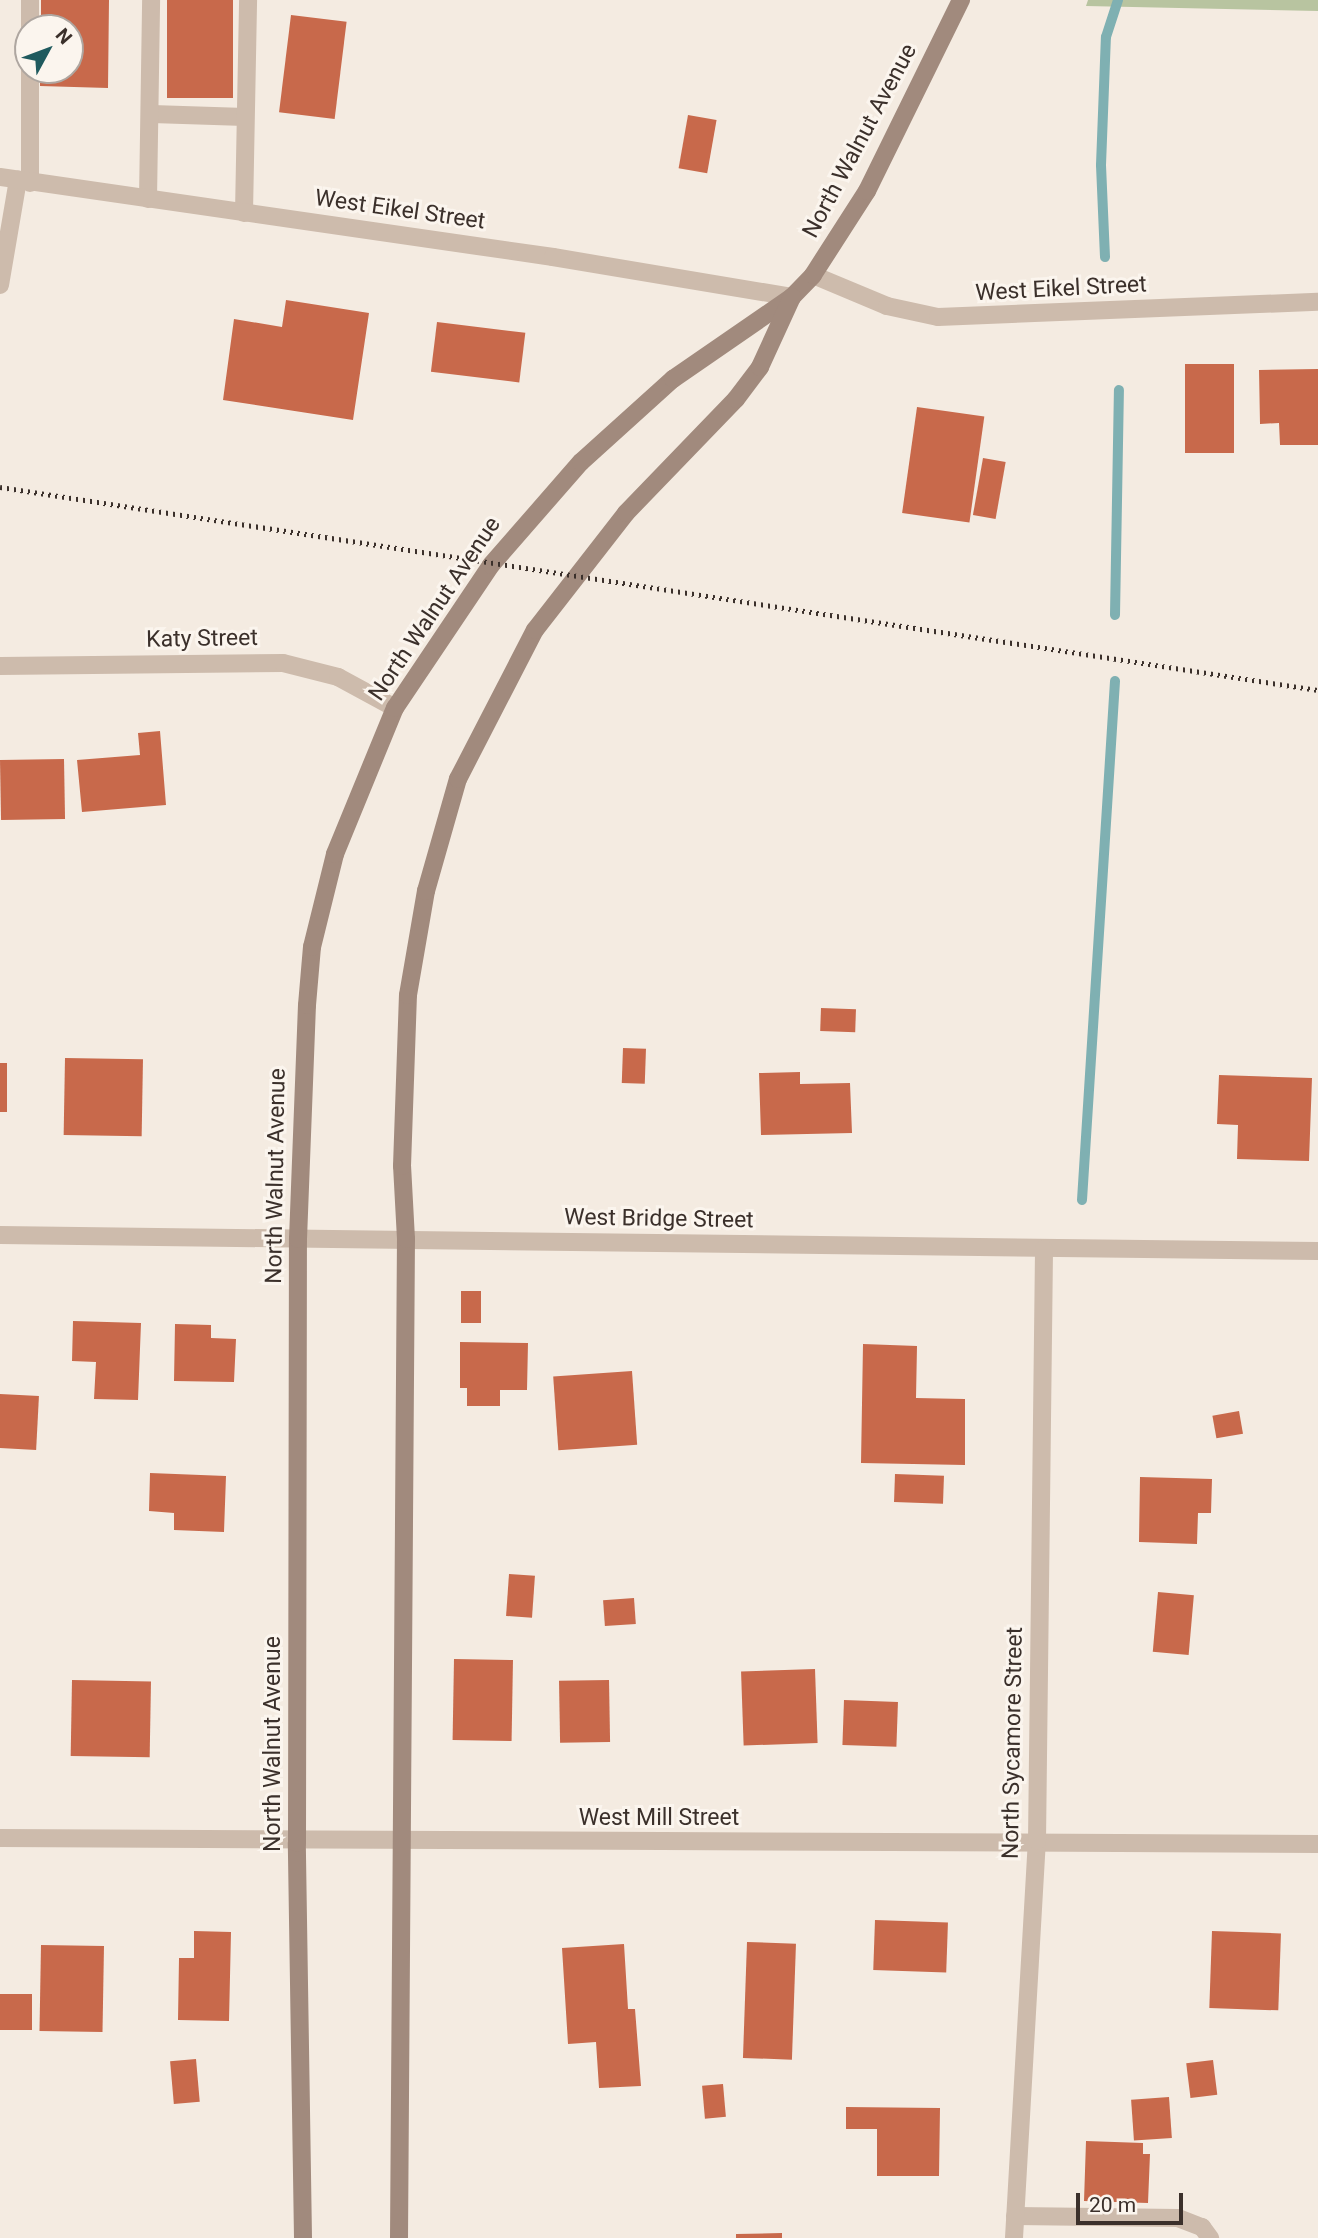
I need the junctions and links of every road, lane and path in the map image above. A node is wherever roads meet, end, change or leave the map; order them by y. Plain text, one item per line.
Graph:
1 (151, 0) edge
2 (248, 0) edge
3 (961, 0) edge
4 (28, 84) edge
5 (152, 114) junction
6 (246, 117) junction
7 (16, 180) edge
8 (148, 199) junction
9 (244, 213) junction
10 (813, 275) junction
11 (0, 285) edge
12 (792, 297) junction
13 (1318, 302) edge
14 (0, 666) edge
15 (395, 708) junction
16 (0, 1235) edge
17 (298, 1239) junction
18 (405, 1239) junction
19 (1044, 1249) junction
20 (1318, 1251) edge
21 (0, 1838) edge
22 (1037, 1841) junction
23 (297, 1843) junction
24 (401, 1843) junction
25 (1318, 1844) edge
26 (1015, 2216) junction
27 (303, 2238) edge
28 (399, 2238) edge
29 (1014, 2238) edge
30 (1210, 2238) edge

1 - 5 street
2 - 6 street
3 - 10 main road, North Walnut Avenue
4 - 7 street
5 - 6 street
5 - 8 street
6 - 9 street
7 - 8 street, West Eikel Street
7 - 11 street
8 - 9 street, West Eikel Street
9 - 12 street, West Eikel Street
10 - 12 main road, North Walnut Avenue
10 - 13 street, West Eikel Street
12 - 15 main road, North Walnut Avenue
12 - 18 main road, North Walnut Avenue
14 - 15 street, Katy Street
15 - 17 main road, North Walnut Avenue
16 - 17 street, West Bridge Street
17 - 18 street, West Bridge Street
17 - 23 main road, North Walnut Avenue
18 - 19 street, West Bridge Street
18 - 24 main road, North Walnut Avenue
19 - 20 street, West Bridge Street
19 - 22 street, North Sycamore Street
21 - 23 street, West Mill Street
22 - 24 street, West Mill Street
22 - 25 street, West Mill Street
22 - 26 street, North Sycamore Street
23 - 24 street, West Mill Street
23 - 27 main road, North Walnut Avenue
24 - 28 main road, North Walnut Avenue
26 - 29 street, North Sycamore Street
26 - 30 street

